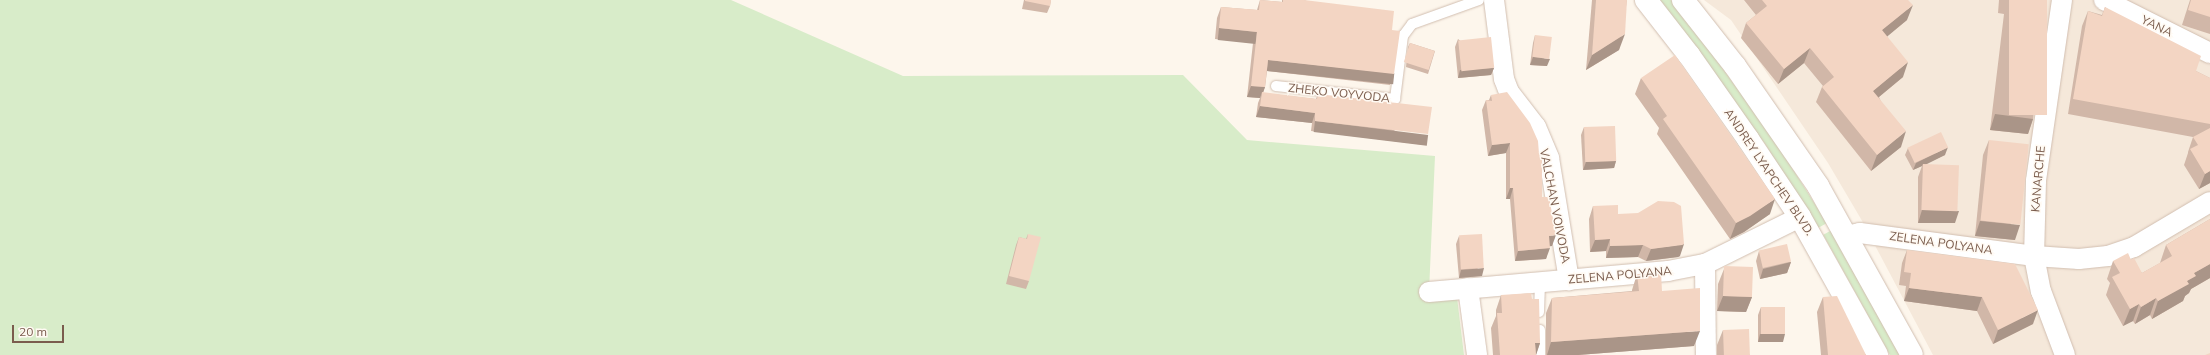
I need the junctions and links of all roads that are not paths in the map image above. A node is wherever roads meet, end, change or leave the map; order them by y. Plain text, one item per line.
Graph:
1 (1479, 0) edge
2 (1494, 0) edge
3 (1646, 0) edge
4 (1683, 0) edge
5 (2062, 0) edge
6 (2104, 0) edge
7 (2210, 53) edge
8 (1276, 86) dead end
9 (2210, 202) edge
10 (1800, 217) junction
11 (1847, 236) junction
12 (2034, 256) junction
13 (1705, 264) junction
14 (1569, 280) junction
15 (1540, 282) junction
16 (1468, 288) junction
17 (1429, 292) dead end
18 (1477, 355) edge
19 (1540, 355) edge
20 (1706, 355) edge
21 (1877, 355) edge
22 (1912, 355) edge
23 (2065, 355) edge

1 - 8 lane, ZHEKO VOYVODA
2 - 14 street, VALCHAN VOIVODA
3 - 10 main road, ANDREY LYAPCHEV BLVD.
4 - 11 main road
5 - 12 street, KANARCHE
6 - 7 street, YANA
9 - 12 street, ZELENA POLYANA
10 - 13 street, ZELENA POLYANA
10 - 21 main road, ANDREY LYAPCHEV BLVD.
11 - 12 street, ZELENA POLYANA
11 - 22 main road
12 - 23 street, KANARCHE
13 - 14 street, ZELENA POLYANA
13 - 20 street
14 - 15 street, ZELENA POLYANA
15 - 16 street, ZELENA POLYANA
15 - 19 lane
16 - 17 street, ZELENA POLYANA
16 - 18 street

